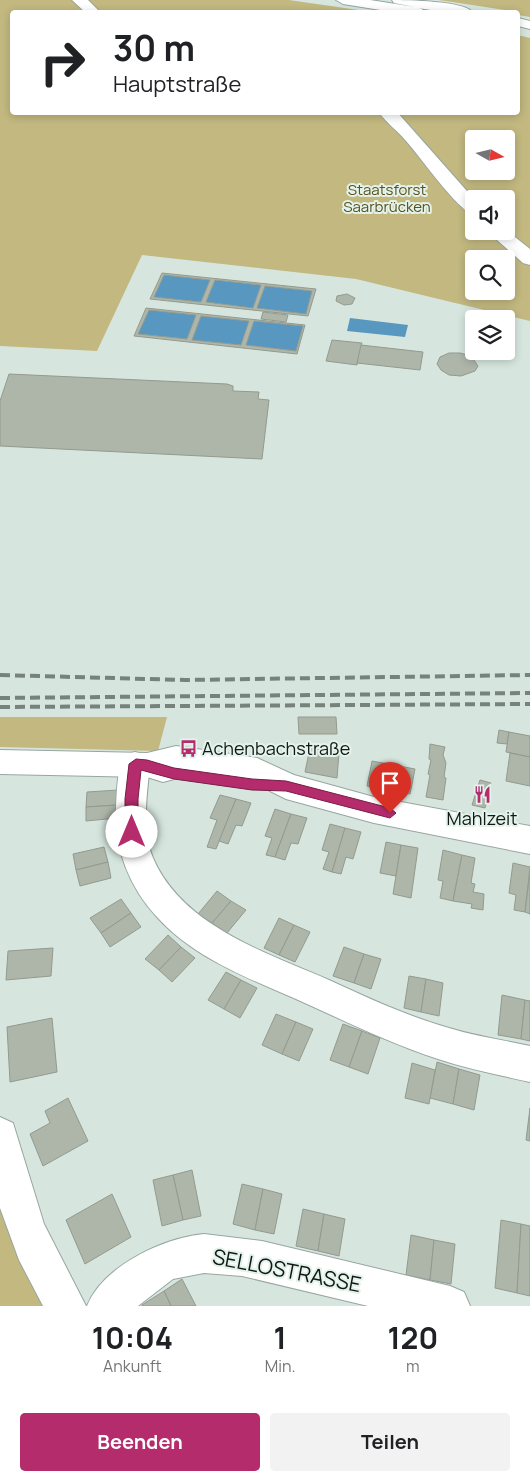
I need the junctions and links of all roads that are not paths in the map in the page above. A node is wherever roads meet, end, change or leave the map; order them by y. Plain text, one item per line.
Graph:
1 (78, 0) edge
2 (329, 0) edge
3 (343, 0) edge
4 (399, 0) edge
5 (379, 6) junction
6 (91, 10) edge
7 (404, 10) edge
8 (454, 10) edge
9 (390, 115) edge
10 (465, 201) edge
11 (507, 240) edge
12 (530, 259) edge
13 (0, 762) edge
14 (141, 765) junction
15 (530, 840) edge
16 (530, 1064) edge
17 (0, 1136) edge
18 (66, 1306) edge
19 (107, 1306) edge
20 (450, 1306) edge

1 - 6 main road
2 - 5 main road
3 - 5 main road
4 - 8 main road
5 - 7 main road
9 - 10 main road
11 - 12 main road
13 - 14 main road
14 - 15 main road
14 - 16 main road
17 - 18 main road
19 - 20 main road, SELLOSTRASSE

